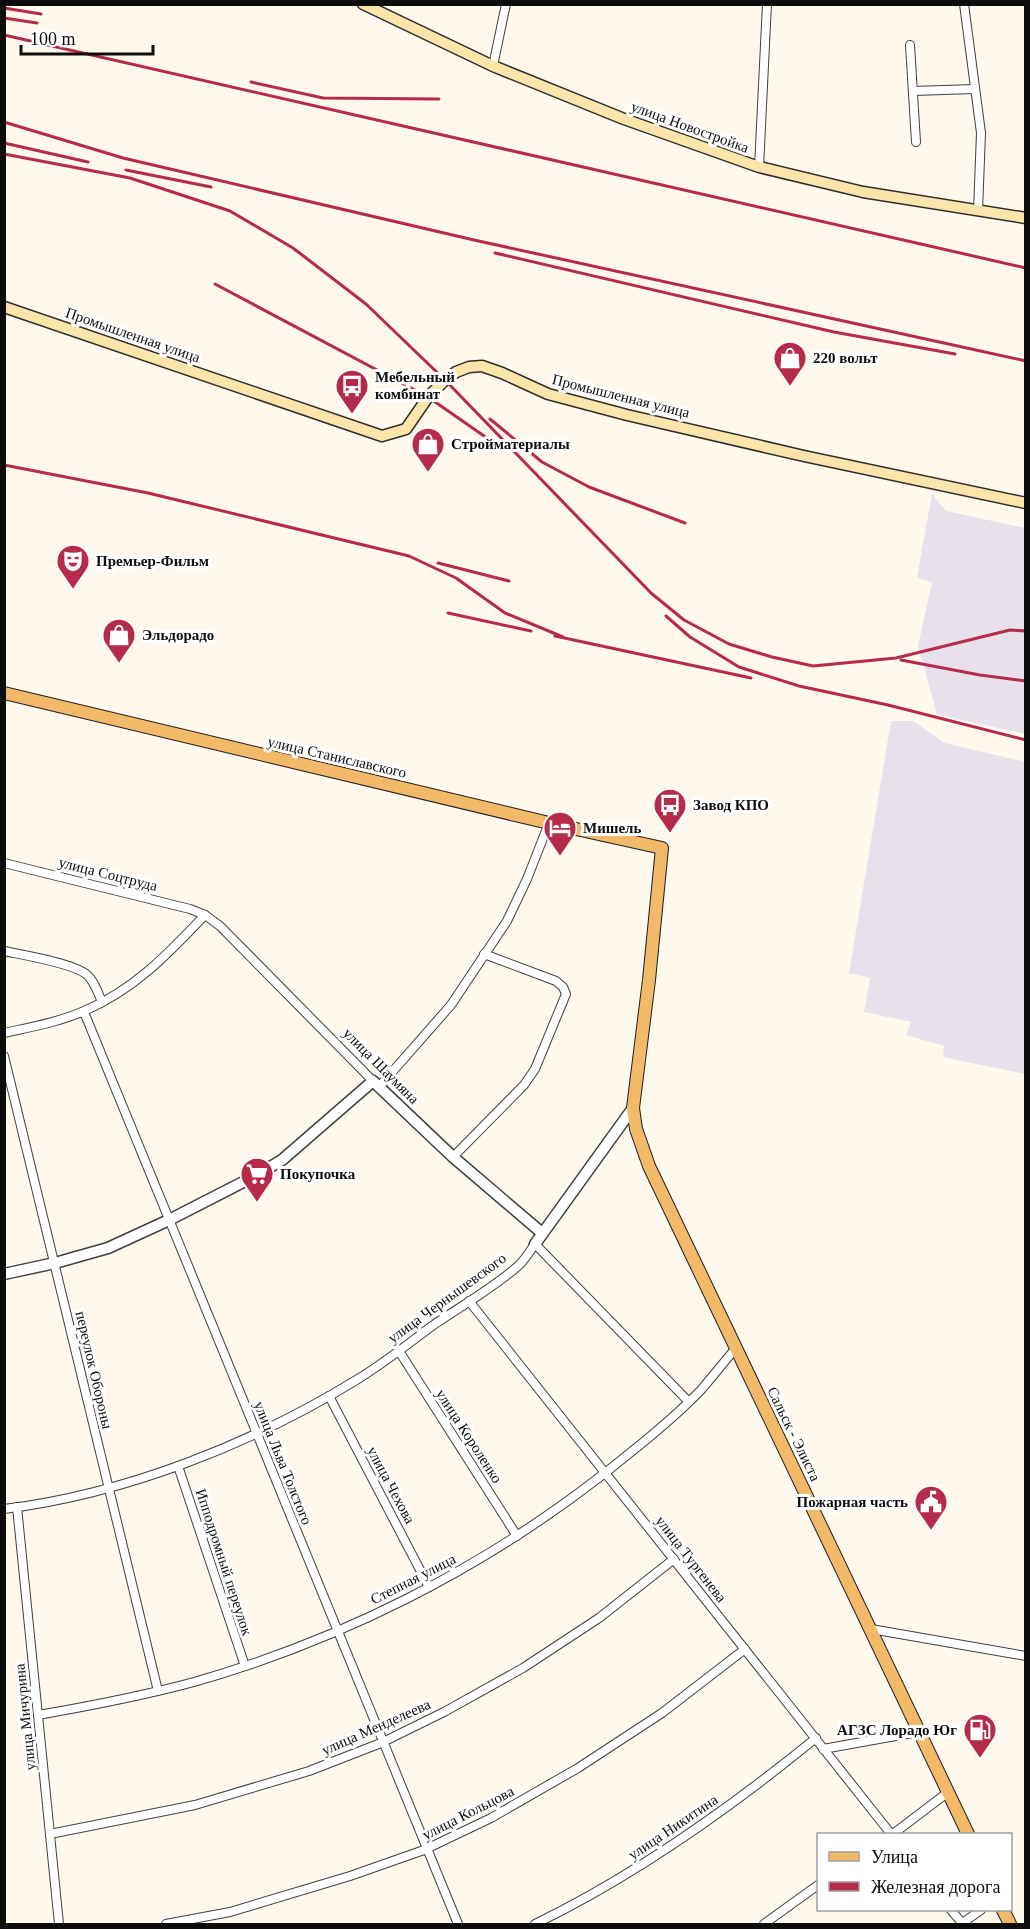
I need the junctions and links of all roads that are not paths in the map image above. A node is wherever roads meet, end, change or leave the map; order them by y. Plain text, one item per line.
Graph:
1 (363, 4) edge
2 (506, 4) edge
3 (767, 4) edge
4 (964, 4) edge
5 (910, 45) dead end
6 (494, 66) junction
7 (975, 89) junction
8 (913, 90) junction
9 (916, 141) dead end
10 (759, 168) junction
11 (978, 211) junction
12 (1026, 218) edge
13 (4, 307) edge
14 (1026, 503) edge
15 (4, 693) edge
16 (549, 823) junction
17 (662, 848) joint
18 (4, 862) edge
19 (205, 915) junction
20 (4, 951) edge
21 (484, 954) junction
22 (102, 1002) junction
23 (84, 1012) junction
24 (4, 1033) edge
25 (4, 1056) edge
26 (376, 1084) junction
27 (633, 1108) junction
28 (453, 1156) junction
29 (169, 1220) junction
30 (542, 1233) junction
31 (535, 1244) junction
32 (55, 1263) junction
33 (4, 1274) edge
34 (469, 1301) junction
35 (736, 1348) junction
36 (399, 1351) junction
37 (329, 1396) junction
38 (688, 1401) junction
39 (257, 1433) junction
40 (178, 1466) junction
41 (605, 1472) junction
42 (108, 1487) junction
43 (17, 1507) junction
44 (4, 1509) edge
45 (517, 1536) junction
46 (674, 1559) junction
47 (429, 1587) junction
48 (871, 1629) junction
49 (338, 1631) junction
50 (746, 1649) junction
51 (1026, 1656) edge
52 (245, 1666) junction
53 (158, 1691) junction
54 (38, 1715) junction
55 (918, 1732) junction
56 (816, 1738) junction
57 (383, 1742) junction
58 (823, 1749) junction
59 (947, 1793) junction
60 (50, 1833) junction
61 (891, 1833) edge
62 (893, 1833) edge
63 (967, 1833) edge
64 (427, 1849) junction
65 (817, 1886) edge
66 (952, 1911) edge
67 (980, 1911) edge
68 (59, 1924) edge
69 (166, 1924) edge
70 (458, 1924) edge
71 (535, 1924) edge
72 (764, 1924) edge
73 (961, 1924) edge

1 - 6 main road, улица Новостройка
2 - 6 street
3 - 10 street
4 - 7 street
5 - 8 street
6 - 10 main road, улица Новостройка
7 - 8 street
7 - 11 street
8 - 9 street
10 - 11 main road, улица Новостройка
11 - 12 main road, улица Новостройка
13 - 14 main road, Промышленная улица
15 - 16 main road, улица Станиславского
16 - 17 main road, улица Станиславского
16 - 21 street
17 - 27 main road, улица Чернышевского
18 - 19 street, улица Соцтруда
19 - 22 street
19 - 26 street, улица Шаумяна
20 - 22 street
21 - 26 street
21 - 28 street
22 - 23 street
23 - 24 street
23 - 29 street, улица Льва Толстого
25 - 32 street, переулок Обороны
26 - 28 street, улица Шаумяна
26 - 29 street
27 - 30 street, улица Чернышевского
27 - 35 main road, Сальск - Элиста
28 - 30 street, улица Шаумяна
29 - 32 street
29 - 39 street, улица Льва Толстого
30 - 31 street, улица Чернышевского
31 - 34 street, улица Чернышевского
31 - 38 street
32 - 33 street
32 - 42 street, переулок Обороны
34 - 36 street, улица Чернышевского
34 - 41 street, улица Тургенева
35 - 38 street, Степная улица
35 - 48 main road, Сальск - Элиста
36 - 37 street, улица Чернышевского
36 - 45 street, улица Короленко
37 - 39 street, улица Чернышевского
37 - 47 street, улица Чехова
38 - 41 street, Степная улица
39 - 40 street, улица Чернышевского
39 - 49 street, улица Льва Толстого
40 - 42 street, улица Чернышевского
40 - 52 street, Ипподромный переулок
41 - 45 street, Степная улица
41 - 46 street, улица Тургенева
42 - 43 street, улица Чернышевского
42 - 53 street, переулок Обороны
43 - 44 street, улица Чернышевского
43 - 54 street, улица Мичурина
45 - 47 street, Степная улица
46 - 50 street, улица Тургенева
46 - 57 street, улица Менделеева
47 - 49 street, Степная улица
48 - 51 street
48 - 55 main road, Сальск - Элиста
49 - 52 street, Степная улица
49 - 57 street, улица Льва Толстого
50 - 56 street, улица Тургенева
50 - 64 street, улица Кольцова
52 - 53 street, Степная улица
53 - 54 street, Степная улица
54 - 60 street, улица Мичурина
55 - 58 street
55 - 59 main road, Сальск - Элиста
56 - 58 street, улица Тургенева
56 - 71 street, улица Никитина
57 - 60 street, улица Менделеева
57 - 64 street, улица Льва Толстого
58 - 61 street, улица Тургенева
59 - 62 street
59 - 63 main road, Сальск - Элиста
60 - 68 street, улица Мичурина
64 - 69 street, улица Кольцова
64 - 70 street, улица Льва Толстого
65 - 72 street
66 - 73 street
67 - 73 street

